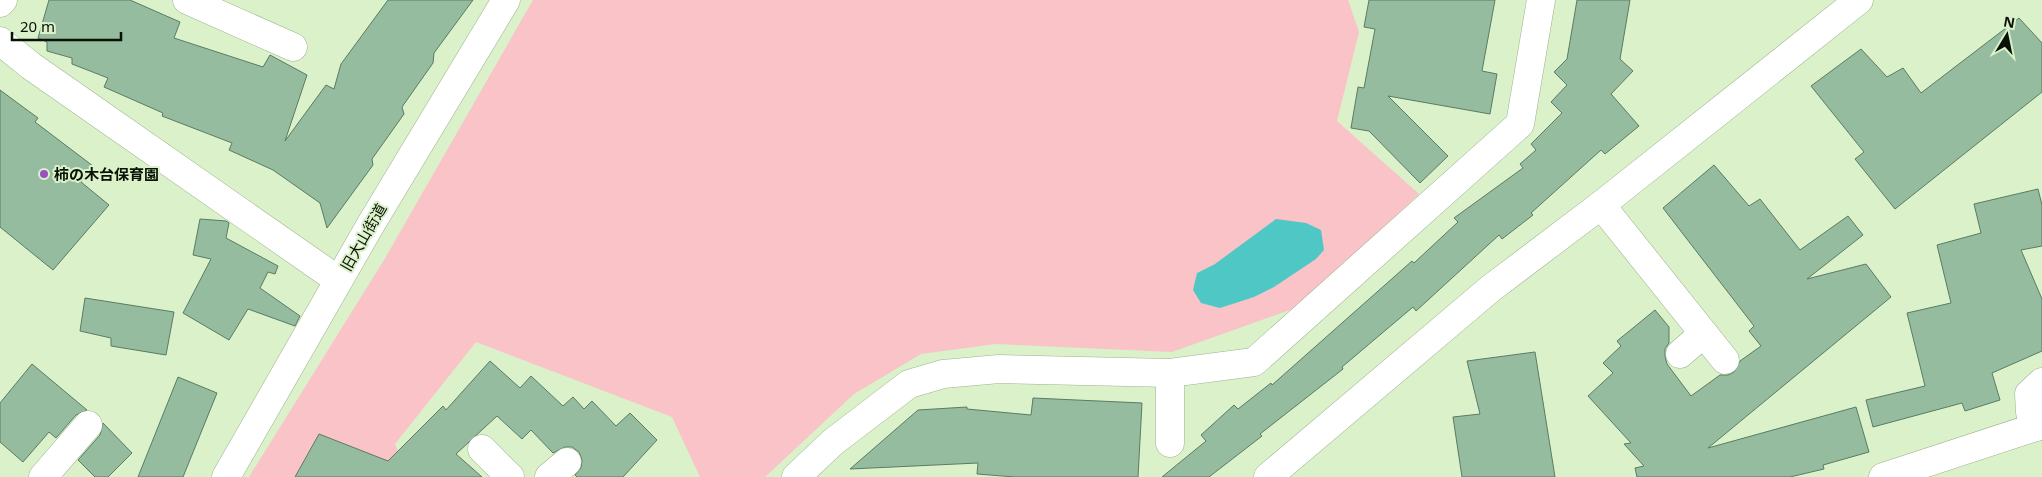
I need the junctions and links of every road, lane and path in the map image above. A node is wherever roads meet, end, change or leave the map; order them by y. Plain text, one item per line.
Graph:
1 (3, 0) edge
2 (187, 0) edge
3 (506, 0) edge
4 (1542, 0) edge
5 (1859, 0) edge
6 (0, 4) edge
7 (0, 41) edge
8 (292, 47) dead end
9 (1601, 205) junction
10 (338, 280) junction
11 (1703, 334) junction
12 (1680, 354) dead end
13 (1725, 360) dead end
14 (1170, 373) junction
15 (2042, 382) edge
16 (88, 425) dead end
17 (2039, 426) edge
18 (1170, 443) dead end
19 (482, 449) dead end
20 (48, 475) edge
21 (226, 477) edge
22 (510, 477) edge
23 (796, 477) edge
24 (1268, 477) edge
25 (1883, 477) edge

1 - 6 street
2 - 8 street
3 - 10 street, 旧大山街道
4 - 14 street
5 - 9 street
7 - 10 street
9 - 11 street
9 - 24 street
10 - 21 street, 旧大山街道
11 - 12 street
11 - 13 street
14 - 18 street
14 - 23 street
15 - 17 street
16 - 20 street
17 - 25 street
19 - 22 street

